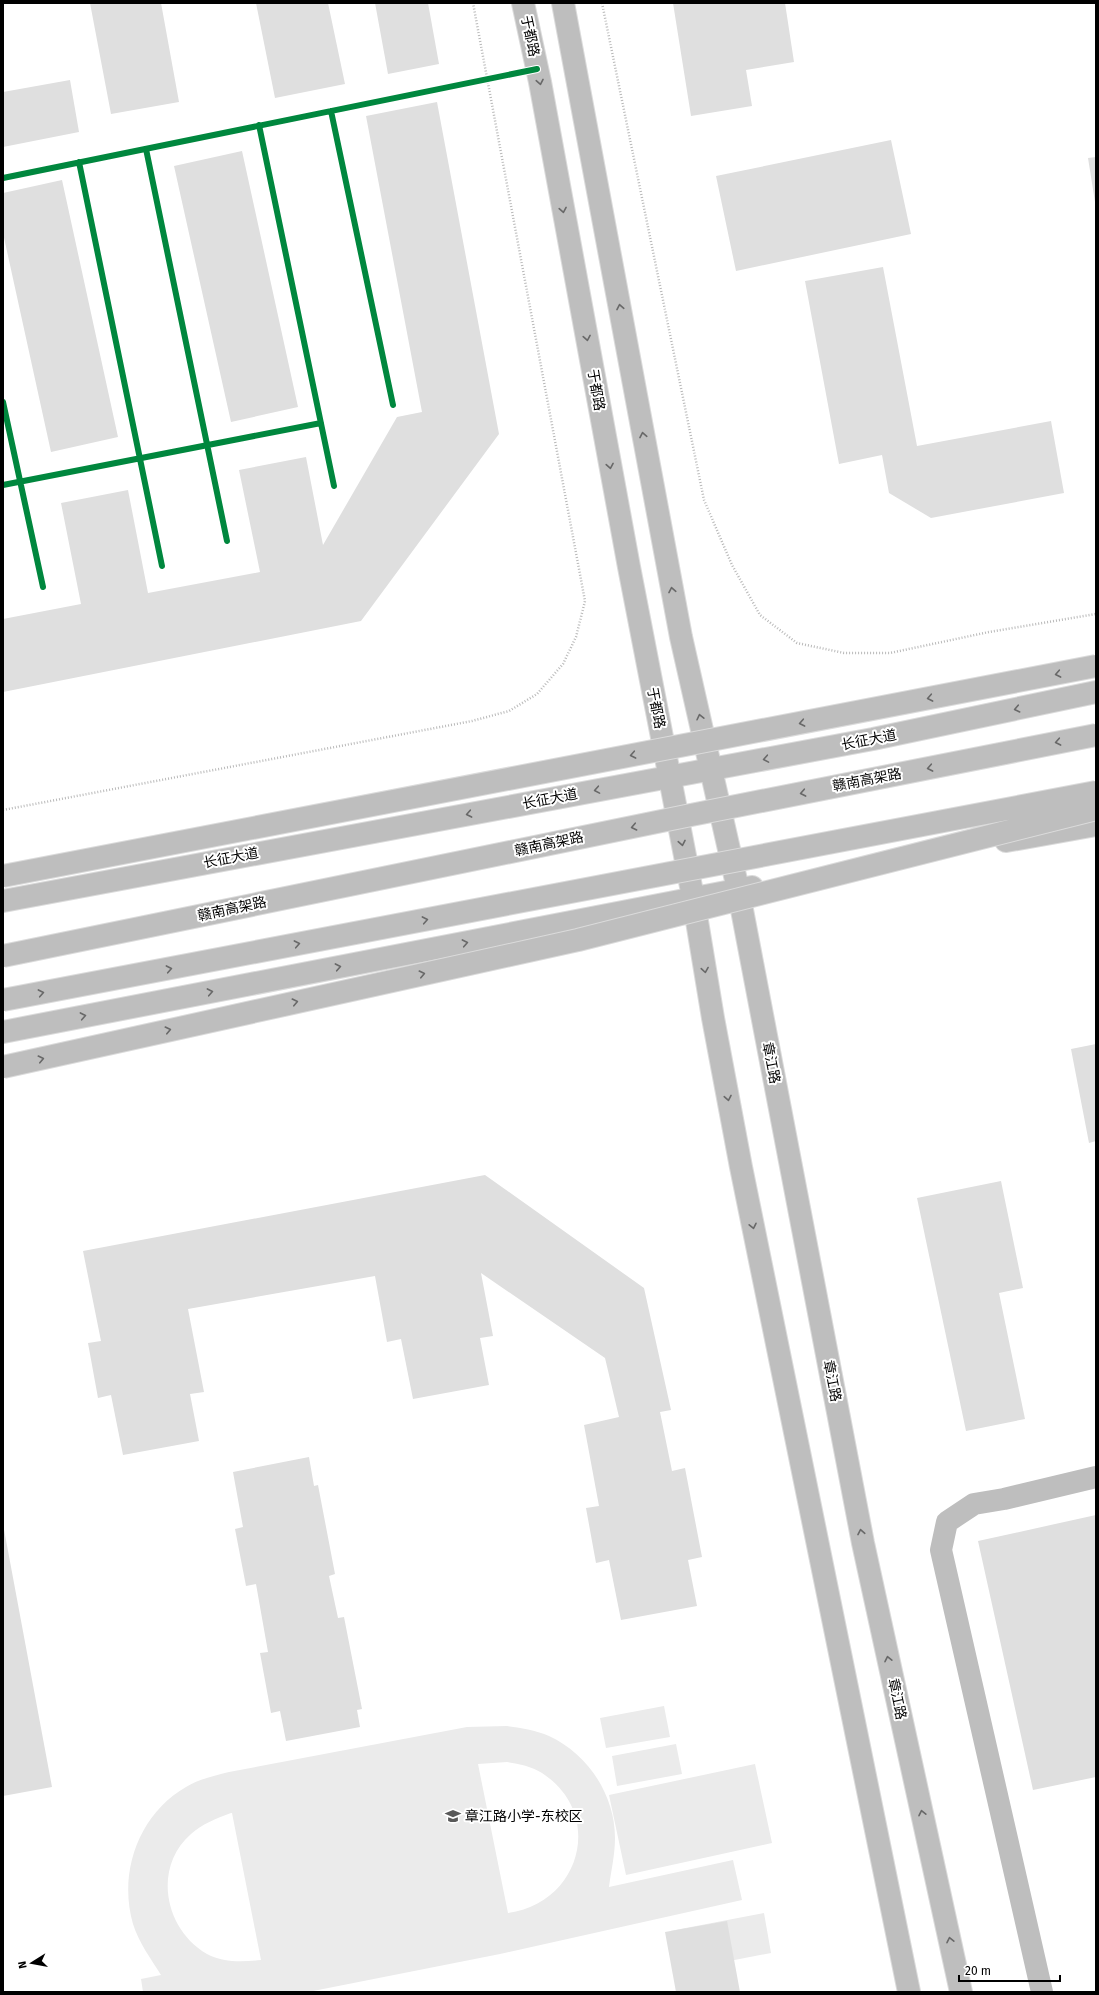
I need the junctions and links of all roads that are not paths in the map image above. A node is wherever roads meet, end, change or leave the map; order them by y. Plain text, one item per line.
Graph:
1 (523, 3) edge
2 (563, 3) edge
3 (1096, 666) edge
4 (1096, 692) edge
5 (1096, 735) edge
6 (712, 768) junction
7 (669, 777) junction
8 (1096, 792) edge
9 (1096, 810) edge
10 (1096, 825) edge
11 (3, 876) edge
12 (738, 889) junction
13 (693, 897) junction
14 (3, 900) edge
15 (3, 956) edge
16 (3, 1000) edge
17 (3, 1032) edge
18 (3, 1067) edge
19 (1096, 1477) edge
20 (909, 1992) edge
21 (961, 1992) edge
22 (1042, 1992) edge

1 -> 7 main road, 于都路
6 -> 2 main road
3 -> 11 main road, bridge
4 -> 6 main road, 长征大道
5 -> 15 main road, 赣南高架路, bridge
6 - 7 main road, 长征大道
6 - 12 main road, 章江路
7 -> 13 main road
7 -> 14 main road, 长征大道
16 -> 8 main road, bridge
18 -> 9 main road, bridge
10 - 12 main road
12 - 13 main road
21 -> 12 main road, 章江路
17 -> 13 main road
13 -> 20 main road
19 - 22 main road

